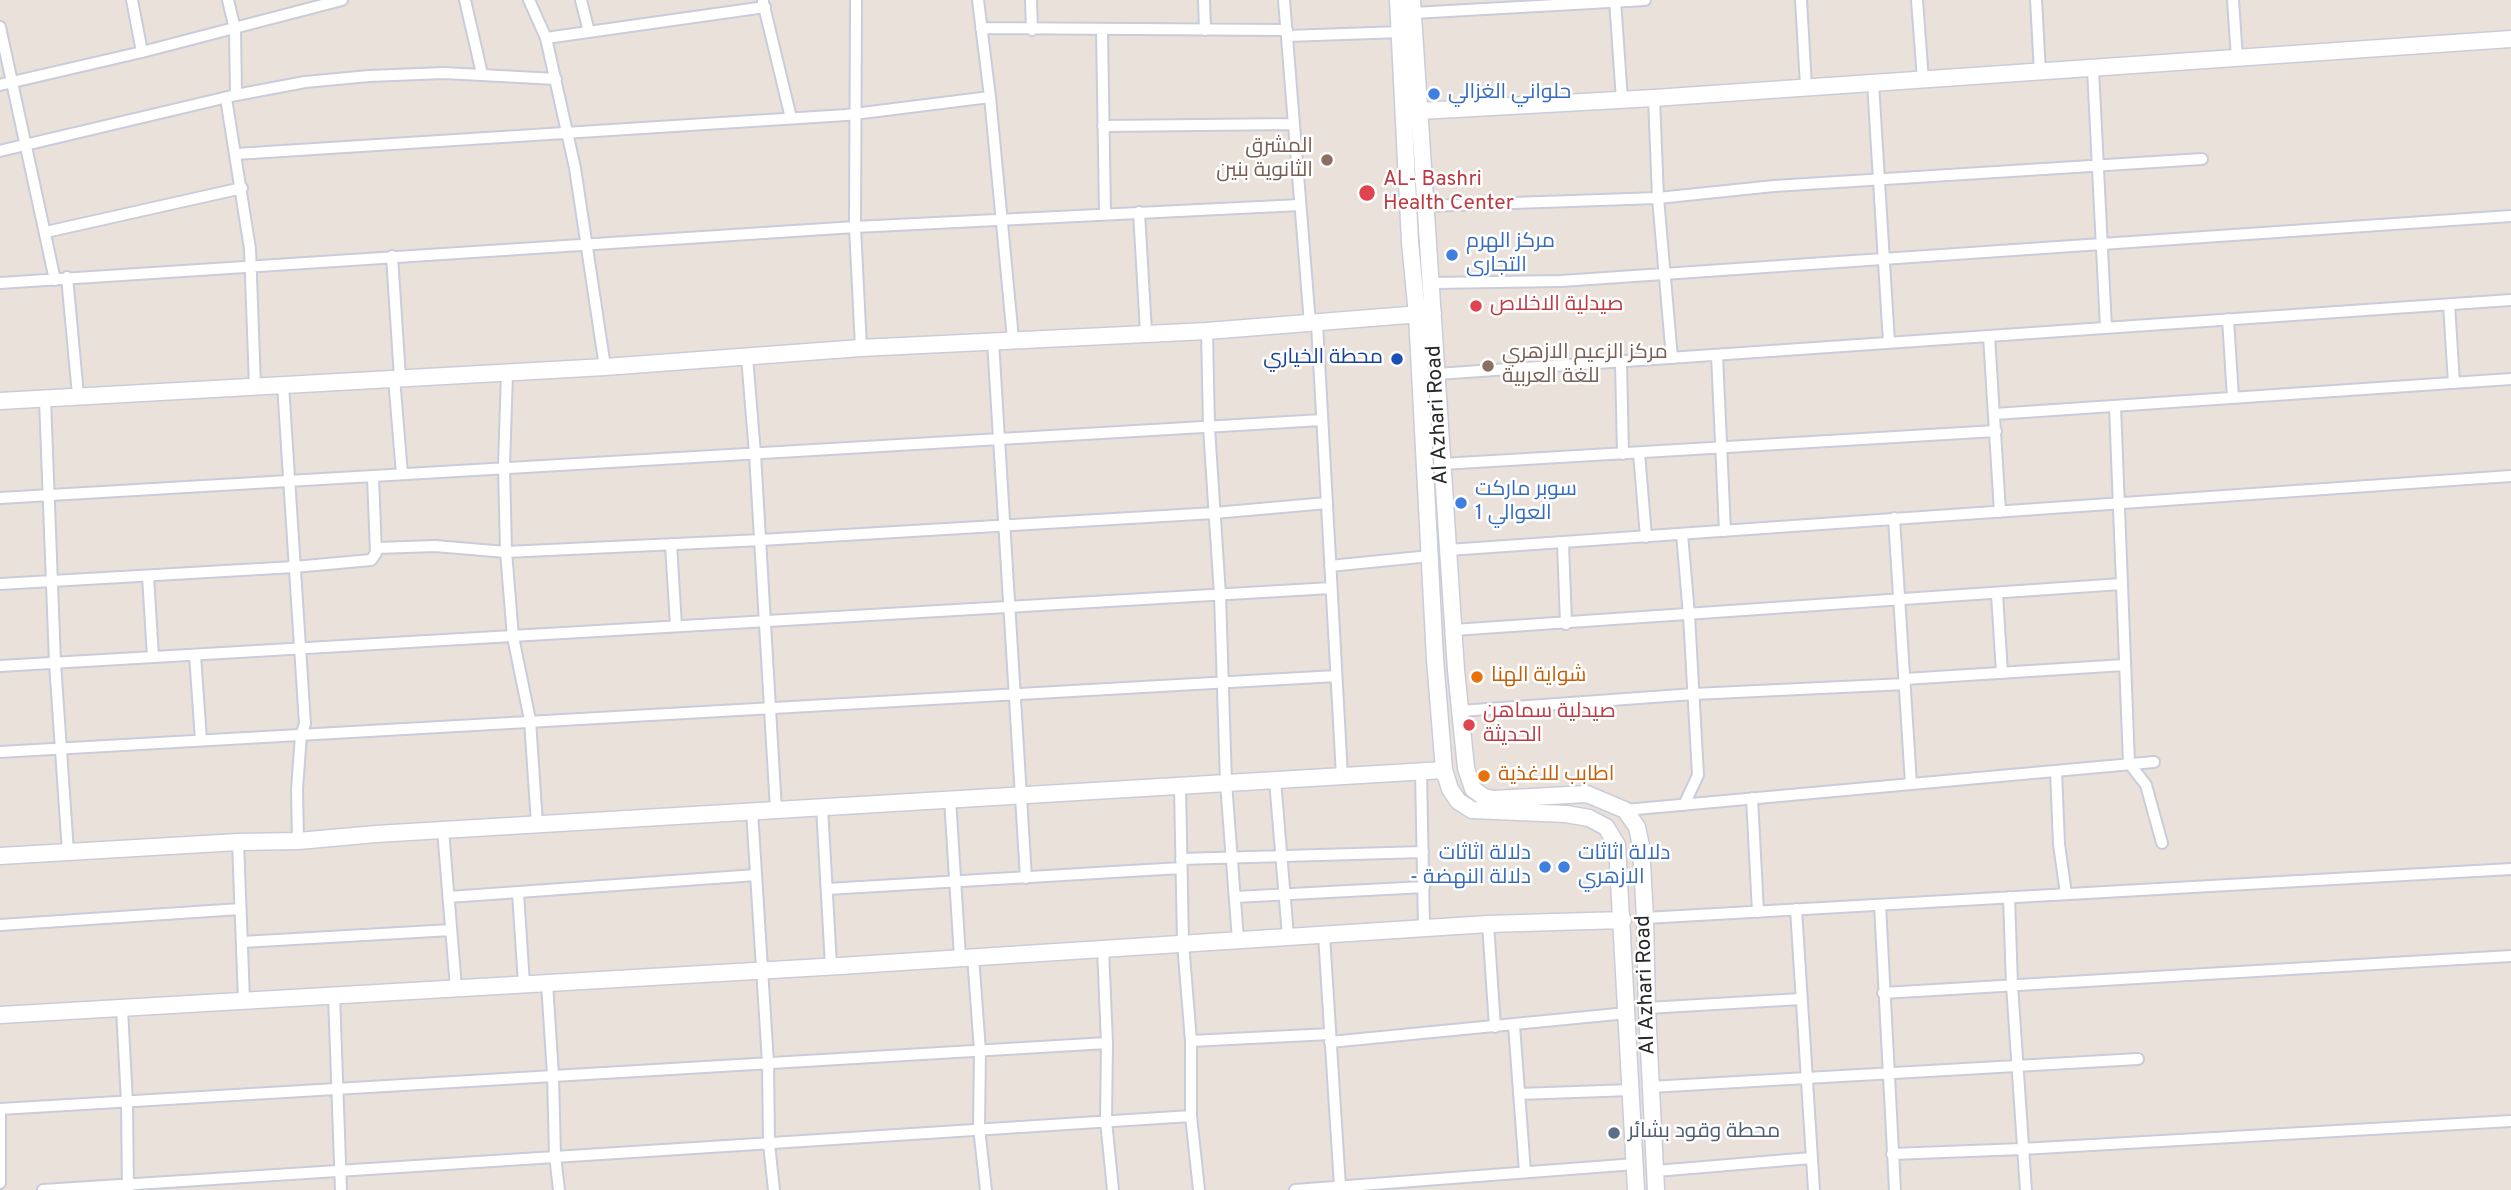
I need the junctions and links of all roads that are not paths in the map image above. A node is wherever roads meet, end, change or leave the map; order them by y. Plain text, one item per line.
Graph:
1 (132, 0) edge
2 (228, 0) edge
3 (342, 0) edge
4 (466, 0) edge
5 (529, 0) edge
6 (581, 0) edge
7 (856, 0) edge
8 (978, 0) edge
9 (1031, 0) edge
10 (1204, 0) edge
11 (1284, 0) edge
12 (1398, 0) edge
13 (1645, 0) edge
14 (1801, 0) edge
15 (1917, 0) edge
16 (2036, 0) edge
17 (2233, 0) edge
18 (1616, 1) edge
19 (764, 3) edge
20 (317, 4) edge
21 (1413, 7) edge
22 (0, 27) edge
23 (981, 28) junction
24 (235, 29) junction
25 (1032, 30) junction
26 (1102, 30) junction
27 (1205, 30) junction
28 (589, 32) junction
29 (1401, 32) junction
30 (1287, 33) junction
31 (546, 38) junction
32 (2511, 40) edge
33 (142, 52) junction
34 (2237, 58) junction
35 (2093, 69) junction
36 (2040, 72) junction
37 (482, 74) junction
38 (556, 79) junction
39 (1923, 80) junction
40 (13, 82) junction
41 (1872, 83) junction
42 (0, 85) edge
43 (1806, 86) junction
44 (231, 96) junction
45 (990, 97) junction
46 (1654, 98) junction
47 (1622, 100) junction
48 (1420, 111) junction
49 (854, 114) junction
50 (791, 118) junction
51 (1294, 124) junction
52 (1103, 125) junction
53 (567, 133) junction
54 (27, 146) junction
55 (0, 151) edge
56 (236, 154) junction
57 (2202, 159) dead end
58 (2099, 165) junction
59 (1877, 179) junction
60 (242, 188) junction
61 (1658, 198) junction
62 (1300, 205) junction
63 (1426, 206) junction
64 (1139, 212) junction
65 (1105, 214) junction
66 (2511, 216) edge
67 (1002, 219) junction
68 (855, 227) junction
69 (46, 232) junction
70 (588, 243) junction
71 (2101, 244) junction
72 (393, 256) junction
73 (1884, 259) junction
74 (251, 266) junction
75 (1664, 274) junction
76 (61, 279) junction
77 (0, 283) edge
78 (1432, 284) junction
79 (2511, 300) edge
80 (2449, 304) junction
81 (1425, 314) junction
82 (2228, 319) junction
83 (1313, 324) junction
84 (2106, 328) junction
85 (1207, 331) junction
86 (1146, 332) junction
87 (1989, 336) junction
88 (1013, 339) junction
89 (993, 341) junction
90 (1889, 343) junction
91 (861, 348) junction
92 (1717, 355) junction
93 (747, 357) junction
94 (1672, 358) junction
95 (1621, 362) junction
96 (605, 367) junction
97 (507, 372) junction
98 (1437, 374) junction
99 (397, 378) junction
100 (2511, 380) edge
101 (2454, 383) junction
102 (283, 385) junction
103 (255, 386) junction
104 (78, 396) junction
105 (45, 398) junction
106 (2233, 398) junction
107 (0, 401) edge
108 (2115, 406) junction
109 (1995, 414) junction
110 (1322, 421) junction
111 (1209, 428) junction
112 (1996, 431) junction
113 (999, 440) junction
114 (1721, 447) junction
115 (1639, 453) junction
116 (755, 454) junction
117 (1623, 454) junction
118 (1442, 464) junction
119 (503, 467) junction
120 (402, 474) junction
121 (2511, 476) edge
122 (373, 477) junction
123 (290, 482) junction
124 (48, 495) junction
125 (0, 498) edge
126 (1326, 503) junction
127 (2119, 504) junction
128 (2000, 512) junction
129 (1214, 513) junction
130 (1894, 518) junction
131 (1003, 525) junction
132 (1725, 531) junction
133 (1682, 534) junction
134 (1646, 537) junction
135 (761, 540) junction
136 (1563, 543) junction
137 (671, 544) junction
138 (376, 548) junction
139 (1448, 550) junction
140 (506, 552) junction
141 (1430, 556) junction
142 (1330, 566) junction
143 (294, 568) junction
144 (148, 576) junction
145 (52, 582) junction
146 (0, 584) edge
147 (2121, 584) junction
148 (1331, 588) junction
149 (1220, 594) junction
150 (1997, 594) junction
151 (1900, 600) junction
152 (1009, 607) junction
153 (1689, 615) junction
154 (765, 621) junction
155 (1566, 624) junction
156 (676, 626) junction
157 (1454, 630) junction
158 (513, 637) junction
159 (299, 649) junction
160 (195, 655) junction
161 (153, 657) junction
162 (55, 663) junction
163 (2124, 665) junction
164 (0, 666) edge
165 (2002, 673) junction
166 (1336, 676) junction
167 (1223, 682) junction
168 (1905, 682) junction
169 (1014, 693) junction
170 (1694, 694) junction
171 (770, 707) junction
172 (1460, 711) junction
173 (530, 720) junction
174 (301, 735) junction
175 (201, 740) junction
176 (61, 748) junction
177 (0, 752) edge
178 (2154, 762) dead end
179 (2129, 763) junction
180 (1444, 770) junction
181 (1421, 771) junction
182 (2056, 771) junction
183 (1342, 776) junction
184 (1275, 780) junction
185 (1226, 783) junction
186 (1912, 784) junction
187 (1180, 786) junction
188 (1020, 795) junction
189 (1752, 798) junction
190 (950, 799) junction
191 (1684, 805) junction
192 (822, 807) junction
193 (776, 810) junction
194 (1625, 810) junction
195 (752, 811) junction
196 (537, 824) junction
197 (443, 830) junction
198 (298, 841) junction
199 (238, 842) junction
200 (2162, 843) dead end
201 (68, 852) junction
202 (1423, 852) junction
203 (0, 856) edge
204 (1282, 857) junction
205 (1232, 858) junction
206 (1181, 863) junction
207 (2511, 869) edge
208 (756, 874) junction
209 (1026, 878) junction
210 (955, 881) junction
211 (1423, 887) junction
212 (827, 889) junction
213 (518, 892) junction
214 (1285, 893) junction
215 (2066, 894) junction
216 (449, 897) junction
217 (1235, 897) junction
218 (2009, 897) junction
219 (1880, 905) junction
220 (240, 909) junction
221 (1796, 909) junction
222 (1758, 912) junction
223 (1645, 918) junction
224 (1623, 920) junction
225 (1488, 923) junction
226 (0, 925) edge
227 (1424, 928) junction
228 (451, 930) junction
229 (1324, 935) junction
230 (1289, 936) junction
231 (1238, 940) junction
232 (242, 942) junction
233 (1183, 943) junction
234 (1103, 949) junction
235 (2511, 956) edge
236 (966, 957) junction
237 (831, 966) junction
238 (762, 969) junction
239 (547, 983) junction
240 (524, 984) junction
241 (2012, 985) junction
242 (456, 988) junction
243 (1883, 993) junction
244 (334, 995) junction
245 (1801, 999) junction
246 (244, 1000) junction
247 (1647, 1008) junction
248 (122, 1009) junction
249 (1627, 1013) junction
250 (0, 1014) edge
251 (1514, 1025) junction
252 (1495, 1027) junction
253 (1330, 1038) junction
254 (1191, 1041) junction
255 (1107, 1043) junction
256 (980, 1051) junction
257 (2137, 1059) dead end
258 (768, 1063) junction
259 (2017, 1066) junction
260 (1887, 1074) junction
261 (553, 1075) junction
262 (1808, 1078) junction
263 (1650, 1087) junction
264 (339, 1089) junction
265 (1631, 1090) junction
266 (1519, 1094) junction
267 (127, 1102) junction
268 (0, 1109) edge
269 (1191, 1116) junction
270 (1106, 1121) junction
271 (2511, 1121) edge
272 (979, 1128) junction
273 (769, 1144) junction
274 (2022, 1149) junction
275 (1892, 1154) junction
276 (555, 1156) junction
277 (1811, 1158) junction
278 (1635, 1164) junction
279 (339, 1170) junction
280 (1656, 1171) junction
281 (1525, 1172) junction
282 (0, 1183) edge
283 (127, 1187) edge
284 (1340, 1187) junction
285 (43, 1190) edge
286 (341, 1190) edge
287 (559, 1190) edge
288 (774, 1190) edge
289 (986, 1190) edge
290 (1113, 1190) edge
291 (1199, 1190) edge
292 (1295, 1190) edge
293 (1636, 1190) edge
294 (1656, 1190) edge
295 (1814, 1190) edge
296 (1895, 1190) edge
297 (2025, 1190) edge

1 - 33 street
2 - 24 street
3 - 20 street
4 - 37 street
5 - 31 street
6 - 28 street
7 - 49 street
8 - 23 street
9 - 25 street
10 - 27 street
11 - 30 street
12 - 29 street, Al Azhari Road
13 - 18 street
14 - 43 street
15 - 39 street
16 - 36 street
17 - 34 street
18 - 21 street
18 - 47 street
19 - 28 street
19 - 50 street
20 - 24 street
21 - 48 street, Al Azhari Road
22 - 40 street
23 - 25 street
23 - 45 street
24 - 33 street
24 - 44 street
25 - 26 street
26 - 27 street
26 - 52 street
27 - 30 street
28 - 31 street
29 - 30 street
29 - 81 street, Al Azhari Road
30 - 51 street
31 - 38 street
32 - 34 street
33 - 40 street
34 - 35 street
35 - 36 street
35 - 58 street
36 - 39 street
37 - 38 street
37 - 44 street
38 - 53 street
39 - 41 street
40 - 42 street
40 - 54 street
41 - 43 street
41 - 59 street
43 - 46 street
44 - 54 street
44 - 56 street
45 - 49 street
45 - 67 street
46 - 47 street
46 - 61 street
47 - 48 street
48 - 63 street, Al Azhari Road
49 - 50 street
49 - 68 street
50 - 53 street
51 - 52 street
51 - 62 street
52 - 65 street
53 - 56 street
53 - 70 street
54 - 55 street
54 - 69 street
56 - 60 street
57 - 58 street
58 - 59 street
58 - 71 street
59 - 61 street
59 - 73 street
60 - 69 street
60 - 74 street
61 - 63 street
61 - 75 street
62 - 64 street
62 - 83 street
63 - 78 street, Al Azhari Road
64 - 65 street
64 - 86 street
65 - 67 street
66 - 71 street
67 - 68 street
67 - 88 street
68 - 70 street
68 - 91 street
69 - 76 street
70 - 72 street
70 - 96 street
71 - 73 street
71 - 84 street
72 - 74 street
72 - 99 street
73 - 75 street
73 - 90 street
74 - 76 street
74 - 103 street
75 - 78 street
75 - 94 street
76 - 77 street
76 - 104 street
78 - 81 street, Al Azhari Road
79 - 80 street
80 - 82 street
80 - 101 street
81 - 83 street
81 - 98 street, Al Azhari Road
81 - 141 street, Al Azhari Road
82 - 84 street
82 - 106 street
83 - 85 street
83 - 110 street
84 - 87 street
85 - 86 street
85 - 111 street
86 - 88 street
87 - 90 street
87 - 109 street
88 - 89 street
89 - 91 street
89 - 113 street
90 - 92 street
91 - 93 street
92 - 94 street
92 - 114 street
93 - 96 street
93 - 116 street
94 - 95 street
95 - 98 street
95 - 117 street
96 - 97 street
97 - 99 street
97 - 119 street
98 - 118 street, Al Azhari Road
99 - 102 street
99 - 120 street
100 - 101 street
101 - 106 street
102 - 103 street
102 - 123 street
103 - 104 street
104 - 105 street
105 - 107 street
105 - 124 street
106 - 108 street
108 - 109 street
108 - 127 street
109 - 112 street
110 - 111 street
110 - 126 street
111 - 113 street
111 - 129 street
112 - 114 street
112 - 128 street
113 - 116 street
113 - 131 street
114 - 115 street
114 - 132 street
115 - 117 street
115 - 134 street
116 - 119 street
116 - 135 street
117 - 118 street
118 - 139 street, Al Azhari Road
119 - 120 street
119 - 140 street
120 - 122 street
121 - 127 street
122 - 123 street
122 - 138 street
123 - 124 street
123 - 143 street
124 - 125 street
124 - 145 street
126 - 129 street
126 - 142 street
127 - 128 street
127 - 147 street
128 - 130 street
129 - 131 street
129 - 149 street
130 - 132 street
130 - 151 street
131 - 135 street
131 - 152 street
132 - 133 street
133 - 134 street
133 - 153 street
134 - 136 street
135 - 137 street
135 - 154 street
136 - 139 street
136 - 155 street
137 - 140 street
137 - 156 street
138 - 140 street
138 - 143 street
139 - 157 street, Al Azhari Road
140 - 158 street
141 - 142 street
141 - 180 street, Al Azhari Road
142 - 148 street
143 - 144 street
143 - 159 street
144 - 145 street
144 - 161 street
145 - 146 street
145 - 162 street
147 - 150 street
147 - 163 street
148 - 149 street
148 - 166 street
149 - 152 street
149 - 167 street
150 - 151 street
150 - 165 street
151 - 153 street
151 - 168 street
152 - 154 street
152 - 169 street
153 - 155 street
153 - 170 street
154 - 156 street
154 - 171 street
155 - 157 street
156 - 158 street
157 - 172 street, Al Azhari Road
158 - 159 street
158 - 173 street
159 - 160 street
159 - 174 street
160 - 161 street
160 - 175 street
161 - 162 street
162 - 164 street
162 - 176 street
163 - 165 street
163 - 179 street
165 - 168 street
166 - 167 street
166 - 183 street
167 - 169 street
167 - 185 street
168 - 170 street
168 - 186 street
169 - 171 street
169 - 188 street
170 - 172 street
170 - 191 street
171 - 173 street
171 - 193 street
172 - 194 street, Al Azhari Road
173 - 174 street
173 - 196 street
174 - 175 street
174 - 198 street
175 - 176 street
176 - 177 street
176 - 201 street
178 - 179 street
179 - 182 street
179 - 200 street
180 - 181 street
180 - 224 street, Al Azhari Road
181 - 183 street
181 - 202 street
182 - 186 street
182 - 215 street
183 - 184 street
184 - 185 street
184 - 204 street
185 - 187 street
185 - 205 street
186 - 189 street
187 - 188 street
187 - 206 street
188 - 190 street
188 - 209 street
189 - 191 street
189 - 222 street
190 - 192 street
190 - 210 street
191 - 194 street
192 - 193 street
192 - 212 street
193 - 195 street
194 - 223 street, Al Azhari Road
195 - 196 street
195 - 208 street
196 - 197 street
197 - 198 street
197 - 216 street
198 - 199 street
199 - 201 street
199 - 220 street
201 - 203 street
202 - 204 street
202 - 211 street
204 - 205 street
204 - 214 street
205 - 206 street
205 - 217 street
206 - 209 street
206 - 233 street
207 - 215 street
208 - 213 street
208 - 238 street
209 - 210 street
210 - 212 street
210 - 236 street
211 - 214 street
211 - 227 street
212 - 237 street
213 - 216 street
213 - 240 street
214 - 217 street
214 - 230 street
215 - 218 street
216 - 228 street
217 - 231 street
218 - 219 street
218 - 241 street
219 - 221 street
219 - 243 street
220 - 226 street
220 - 232 street
221 - 222 street
221 - 245 street
222 - 223 street
223 - 247 street, Al Azhari Road
224 - 225 street
224 - 249 street, Al Azhari Road
225 - 227 street
225 - 252 street
227 - 229 street
228 - 232 street
228 - 242 street
229 - 230 street
229 - 253 street
230 - 231 street
231 - 233 street
232 - 246 street
233 - 234 street
233 - 254 street
234 - 236 street
234 - 255 street
235 - 241 street
236 - 237 street
236 - 256 street
237 - 238 street
238 - 239 street
238 - 258 street
239 - 240 street
239 - 261 street
240 - 242 street
241 - 243 street
241 - 259 street
242 - 244 street
243 - 260 street
244 - 246 street
244 - 264 street
245 - 247 street
245 - 262 street
246 - 248 street
247 - 263 street, Al Azhari Road
248 - 250 street
248 - 267 street
249 - 251 street
249 - 265 street, Al Azhari Road
251 - 252 street
251 - 266 street
252 - 253 street
253 - 254 street
253 - 284 street
254 - 269 street
255 - 256 street
255 - 270 street
256 - 258 street
256 - 272 street
257 - 259 street
258 - 261 street
258 - 273 street
259 - 260 street
259 - 274 street
260 - 262 street
260 - 275 street
261 - 264 street
261 - 276 street
262 - 263 street
262 - 277 street
263 - 280 street, Al Azhari Road
264 - 267 street
264 - 279 street
265 - 266 street
265 - 278 street, Al Azhari Road
266 - 281 street
267 - 268 street
267 - 283 street
268 - 282 street
269 - 270 street
269 - 291 street
270 - 272 street
270 - 290 street
271 - 274 street
272 - 273 street
272 - 289 street
273 - 276 street
273 - 288 street
274 - 275 street
274 - 297 street
275 - 296 street
276 - 279 street
276 - 287 street
277 - 280 street
277 - 295 street
278 - 281 street
278 - 293 street, Al Azhari Road
279 - 283 street
279 - 286 street
280 - 294 street, Al Azhari Road
281 - 284 street
283 - 285 street
284 - 292 street

